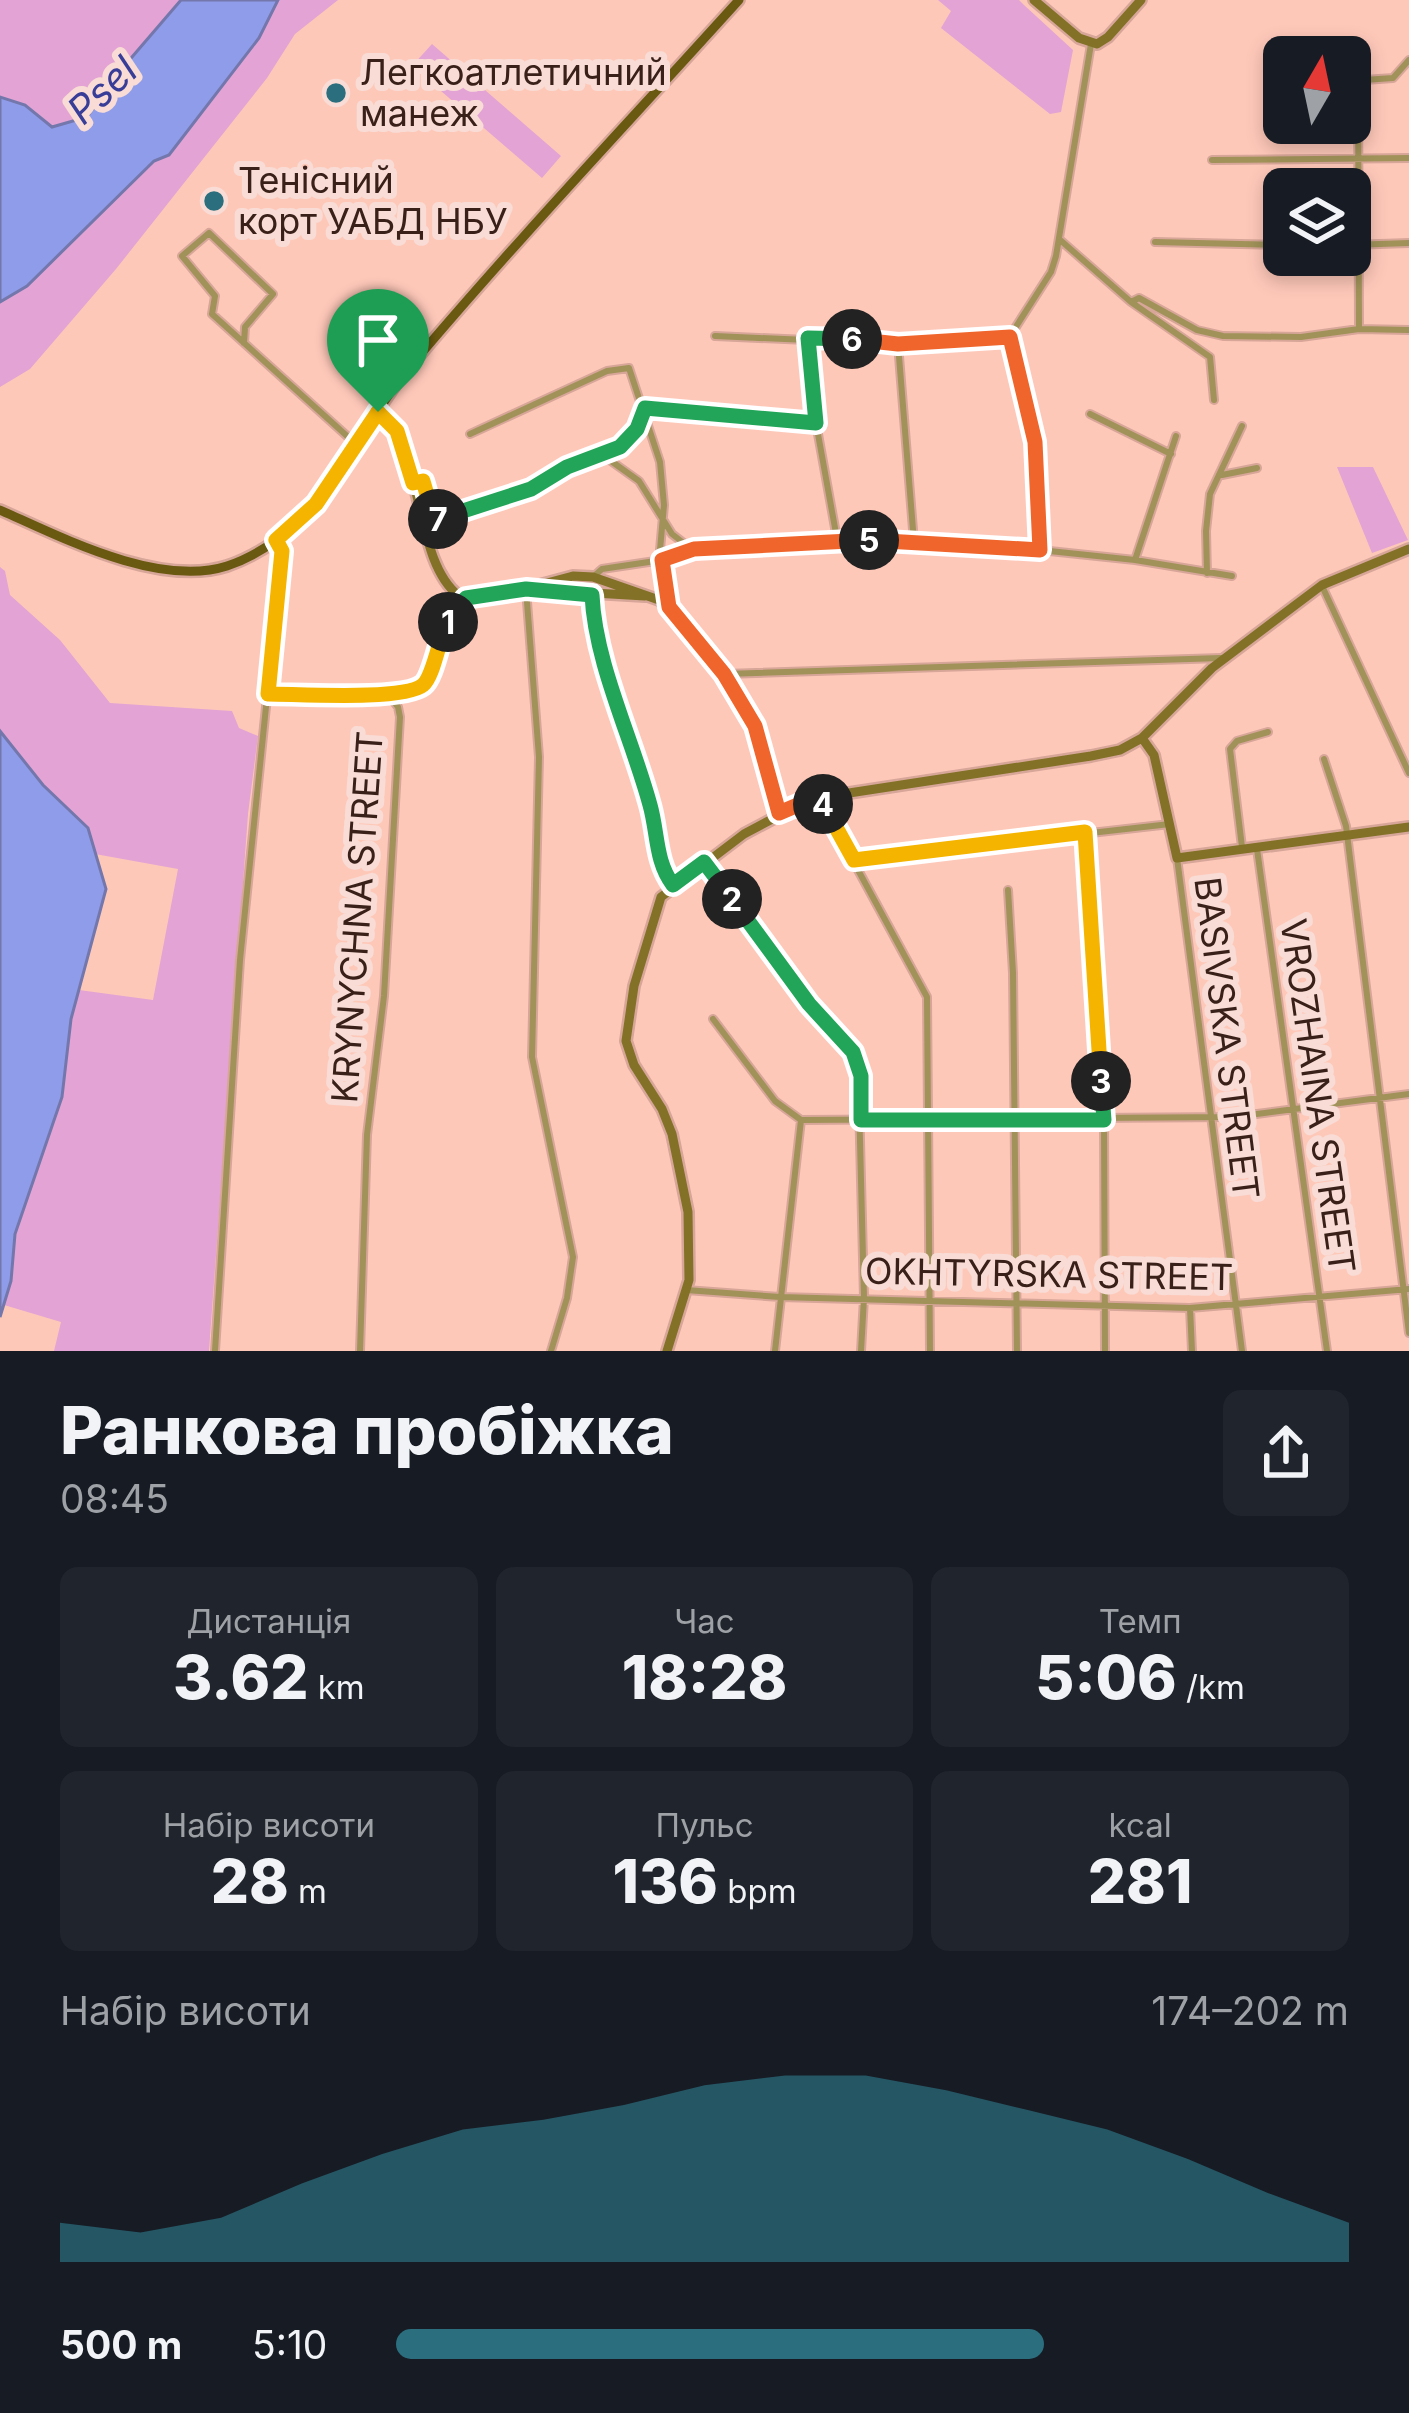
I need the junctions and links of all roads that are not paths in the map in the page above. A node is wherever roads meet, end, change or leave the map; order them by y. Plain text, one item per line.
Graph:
1 (739, 0) edge
2 (1034, 0) edge
3 (1141, 0) edge
4 (1091, 44) junction
5 (1409, 60) edge
6 (1371, 80) edge
7 (1357, 144) edge
8 (1409, 158) edge
9 (1358, 159) junction
10 (1212, 160) dead end
11 (1358, 168) edge
12 (1059, 239) junction
13 (1156, 242) dead end
14 (1409, 243) edge
15 (1371, 244) edge
16 (1263, 245) edge
17 (1356, 276) edge
18 (1131, 302) junction
19 (1359, 329) junction
20 (1409, 330) edge
21 (715, 336) dead end
22 (1010, 337) junction
23 (808, 338) junction
24 (244, 343) junction
25 (898, 344) junction
26 (1214, 400) dead end
27 (645, 408) junction
28 (378, 412) junction
29 (1090, 414) dead end
30 (816, 423) junction
31 (1242, 425) dead end
32 (470, 434) dead end
33 (1176, 436) dead end
34 (358, 446) junction
35 (1171, 454) junction
36 (604, 456) junction
37 (1257, 468) dead end
38 (1222, 475) junction
39 (413, 483) junction
40 (0, 510) edge
41 (663, 520) junction
42 (837, 539) junction
43 (276, 540) junction
44 (914, 542) junction
45 (694, 549) junction
46 (1409, 549) edge
47 (1040, 550) junction
48 (662, 560) junction
49 (1135, 560) junction
50 (1208, 573) junction
51 (1232, 576) dead end
52 (593, 577) junction
53 (1322, 585) junction
54 (526, 589) junction
55 (592, 595) junction
56 (645, 596) junction
57 (466, 598) junction
58 (669, 607) junction
59 (1225, 659) junction
60 (724, 674) junction
61 (268, 694) junction
62 (388, 694) junction
63 (1268, 731) dead end
64 (1142, 738) junction
65 (1324, 759) dead end
66 (1409, 773) edge
67 (819, 796) junction
68 (779, 813) junction
69 (1171, 824) junction
70 (1409, 826) edge
71 (1085, 832) junction
72 (1346, 835) junction
73 (1257, 849) junction
74 (1243, 851) junction
75 (1177, 858) junction
76 (854, 860) junction
77 (704, 862) junction
78 (673, 885) junction
79 (1008, 890) dead end
80 (713, 1019) dead end
81 (1409, 1094) edge
82 (1379, 1098) junction
83 (1293, 1109) junction
84 (1208, 1115) junction
85 (801, 1120) junction
86 (861, 1120) junction
87 (1015, 1120) junction
88 (1104, 1120) junction
89 (930, 1121) junction
90 (1406, 1289) edge
91 (686, 1290) junction
92 (780, 1297) junction
93 (865, 1298) junction
94 (1319, 1298) junction
95 (930, 1301) junction
96 (1016, 1304) junction
97 (1106, 1305) junction
98 (1236, 1307) junction
99 (1190, 1308) junction
100 (1409, 1333) edge
101 (215, 1351) edge
102 (360, 1351) edge
103 (551, 1351) edge
104 (667, 1351) edge
105 (775, 1351) edge
106 (861, 1351) edge
107 (930, 1351) edge
108 (1017, 1351) edge
109 (1105, 1351) edge
110 (1192, 1351) edge
111 (1242, 1351) edge
112 (1327, 1351) edge

1 - 28 main road
2 - 4 main road
3 - 4 main road
4 - 12 street
5 - 6 street
7 - 9 street
8 - 9 street
9 - 10 street
9 - 11 street
12 - 18 street
12 - 22 street
13 - 16 street
14 - 15 street
17 - 19 street
18 - 19 street
18 - 26 street
19 - 20 street
21 - 23 street
22 - 25 street
22 - 47 street
23 - 25 street
23 - 30 street
24 - 24 street
24 - 34 street
25 - 44 street
27 - 30 street
27 - 32 street
27 - 36 street
27 - 41 street
28 - 34 main road
28 - 39 main road
29 - 35 street
30 - 42 street
31 - 38 street
33 - 35 street
34 - 43 main road
35 - 49 street
36 - 39 street
36 - 41 street
37 - 38 street
38 - 50 street
39 - 57 main road
40 - 43 main road
41 - 45 street
41 - 48 street
42 - 44 street
42 - 45 street
43 - 61 street
44 - 47 street
45 - 48 street
46 - 53 main road
47 - 49 street
48 - 52 street
48 - 58 street
49 - 50 street
50 - 51 street
52 - 54 main road
52 - 56 main road
53 - 59 main road
53 - 66 street
54 - 55 main road
54 - 57 main road
54 - 103 street
55 - 56 main road
55 - 78 street
56 - 58 main road
57 - 62 street, KRYNYCHNA STREET
58 - 60 main road
59 - 60 street
59 - 64 main road
60 - 68 main road
61 - 62 street
61 - 101 street
62 - 102 street, KRYNYCHNA STREET
63 - 74 street
64 - 67 main road
64 - 69 main road, BASIVSKA STREET
65 - 72 street
67 - 68 main road
67 - 76 street
68 - 77 main road
69 - 71 street
69 - 75 main road, BASIVSKA STREET
70 - 72 main road
71 - 76 street
71 - 88 street
72 - 73 main road
72 - 82 street
73 - 74 main road
73 - 83 street, VROZHAINA STREET
74 - 75 main road
75 - 84 street, BASIVSKA STREET
76 - 89 street
77 - 78 main road
77 - 86 street
78 - 91 main road
79 - 87 street
80 - 85 street
81 - 82 street
82 - 83 street
82 - 90 street
83 - 84 street
83 - 94 street, VROZHAINA STREET
84 - 88 street
84 - 98 street, BASIVSKA STREET
85 - 86 street
85 - 92 street
86 - 89 street
86 - 93 street
87 - 88 street
87 - 89 street
87 - 96 street
88 - 97 street
89 - 95 street
90 - 94 street, OKHTYRSKA STREET
90 - 100 street
91 - 92 street, OKHTYRSKA STREET
91 - 104 main road
92 - 93 street, OKHTYRSKA STREET
92 - 105 street
93 - 95 street, OKHTYRSKA STREET
93 - 106 street
94 - 98 street, OKHTYRSKA STREET
94 - 112 street, VROZHAINA STREET
95 - 96 street, OKHTYRSKA STREET
95 - 107 street
96 - 97 street, OKHTYRSKA STREET
96 - 108 street
97 - 99 street, OKHTYRSKA STREET
97 - 109 street
98 - 99 street, OKHTYRSKA STREET
98 - 111 street, BASIVSKA STREET
99 - 110 street

